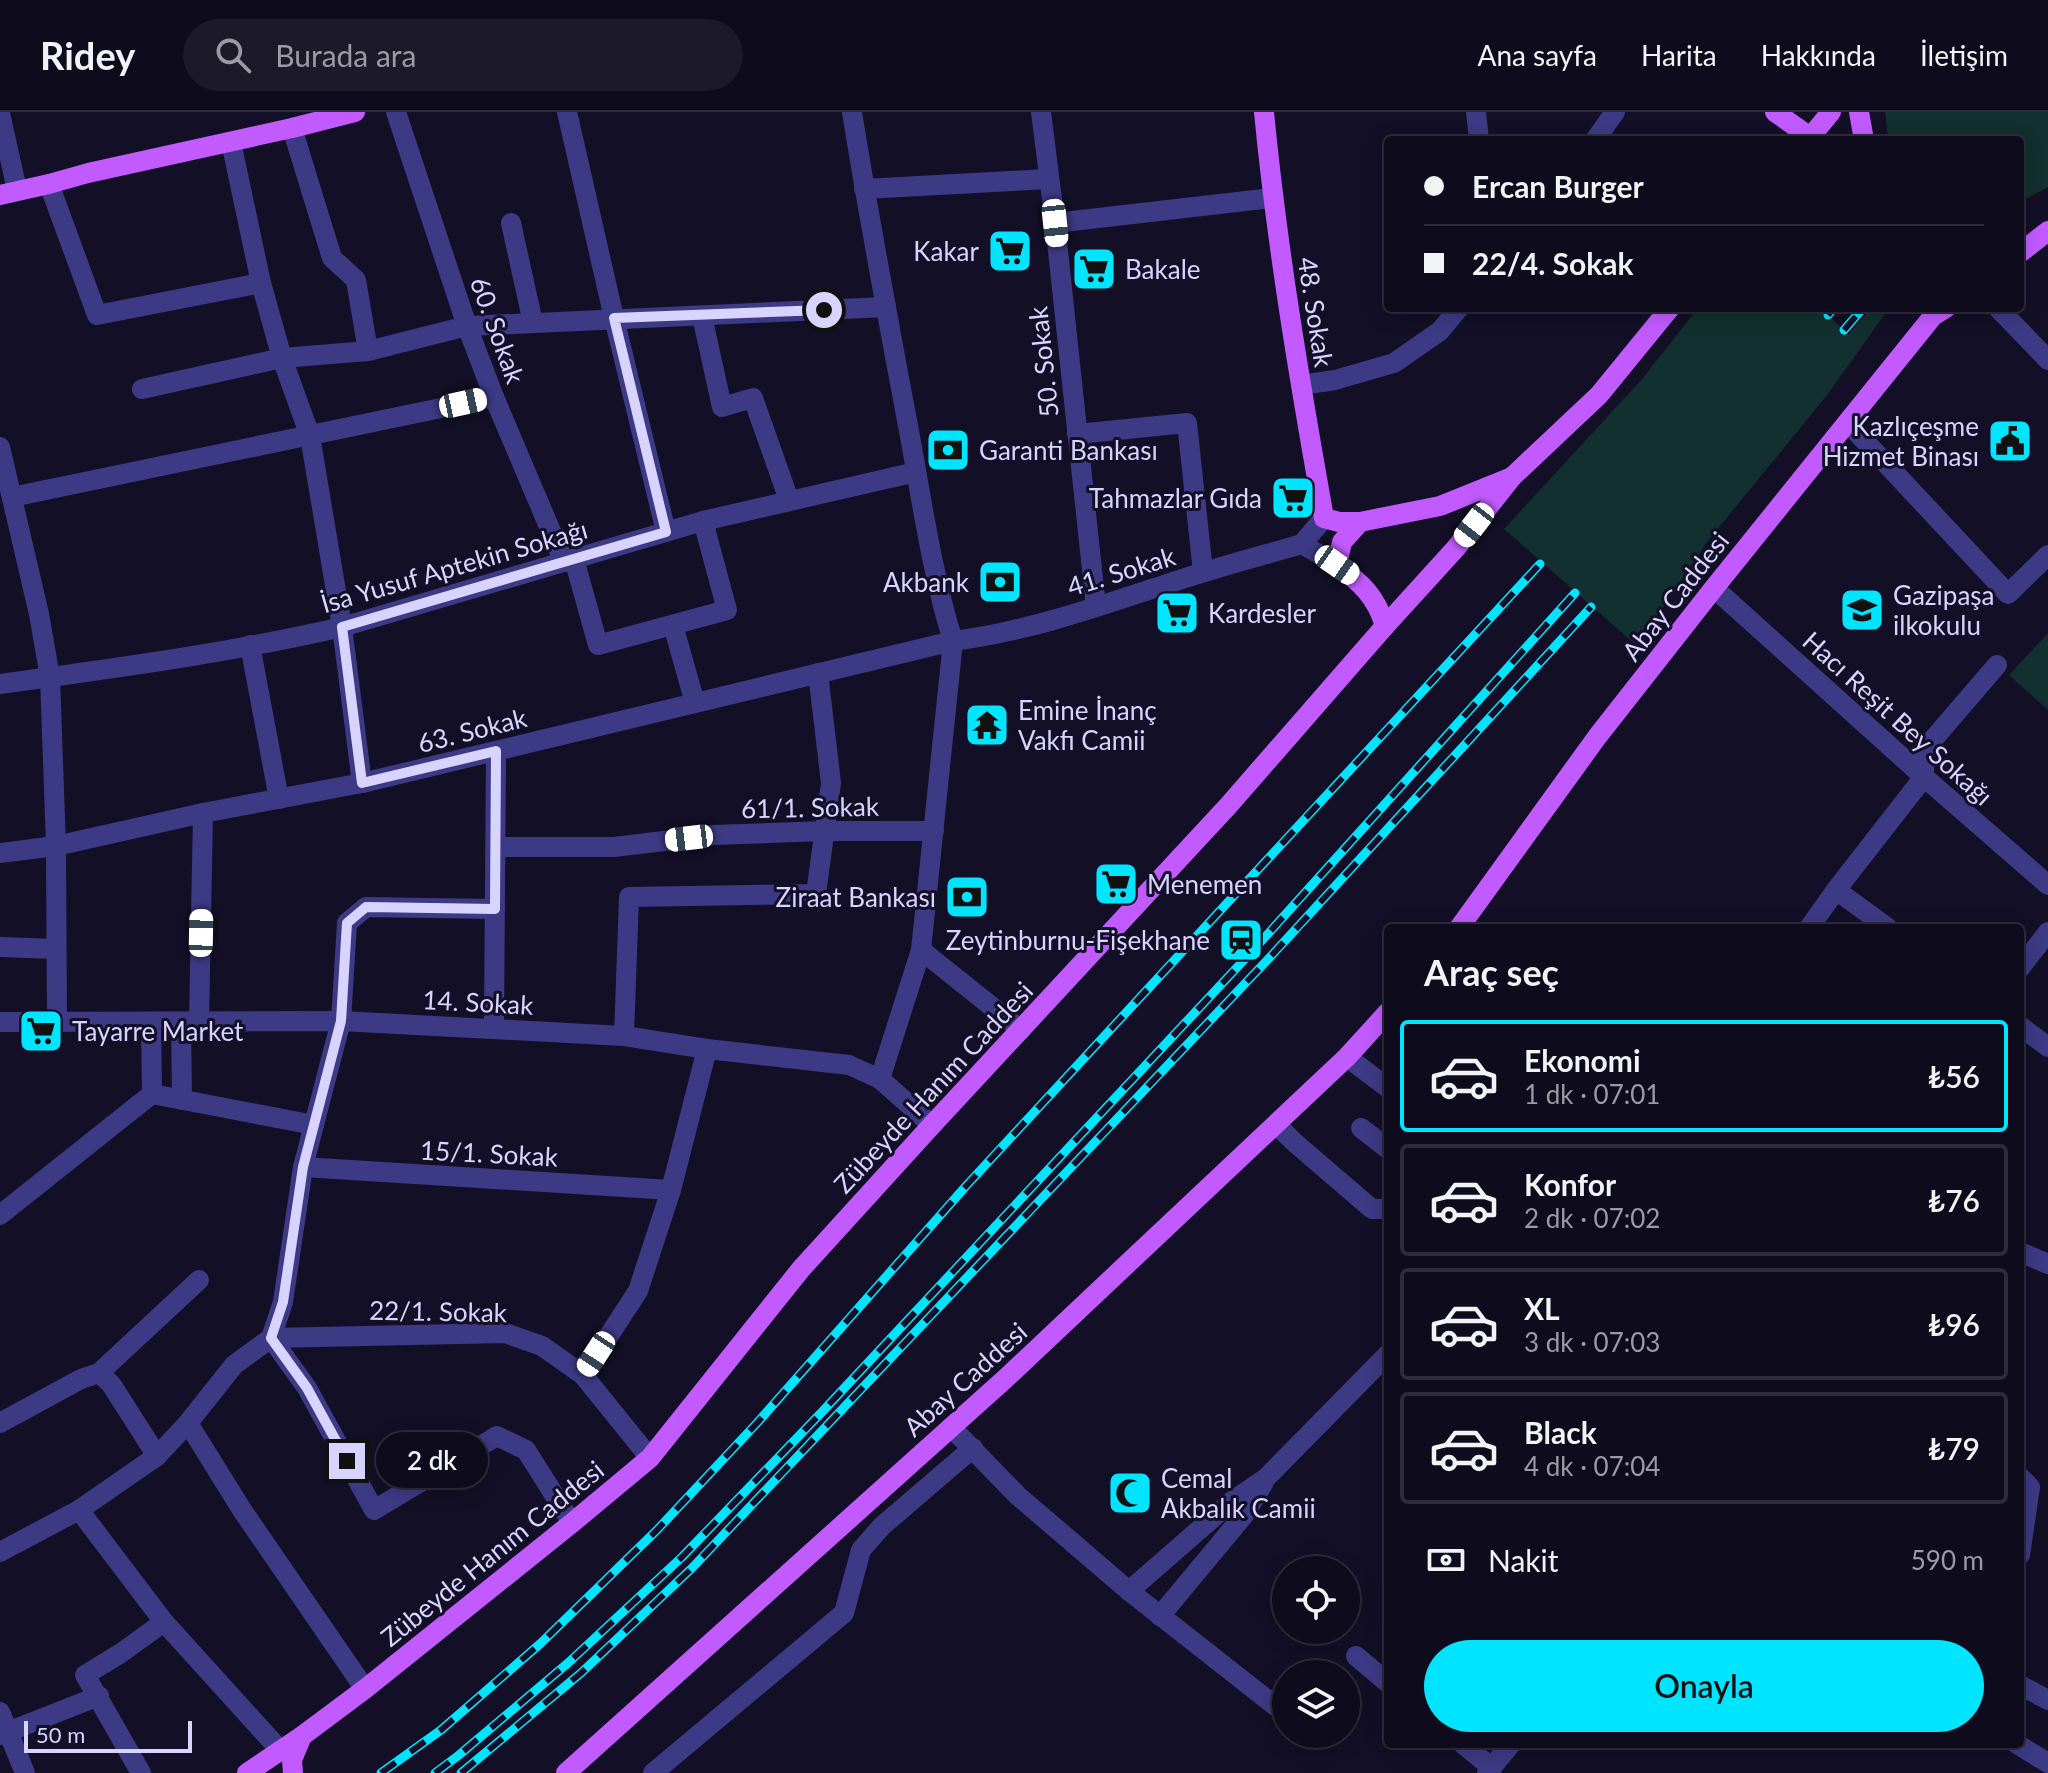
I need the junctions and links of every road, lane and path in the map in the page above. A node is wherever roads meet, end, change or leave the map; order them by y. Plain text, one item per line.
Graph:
1 (355, 112) edge
2 (396, 112) edge
3 (567, 112) edge
4 (852, 112) edge
5 (1041, 112) edge
6 (1264, 112) edge
7 (1476, 112) edge
8 (1615, 112) edge
9 (1775, 112) edge
10 (1831, 112) edge
11 (1859, 112) edge
12 (0, 113) edge
13 (292, 128) junction
14 (1479, 136) edge
15 (1598, 136) edge
16 (1805, 136) edge
17 (1811, 136) edge
18 (1863, 136) edge
19 (231, 142) junction
20 (1048, 179) junction
21 (49, 184) junction
22 (864, 189) junction
23 (9, 193) edge
24 (1272, 198) junction
25 (511, 223) dead end
26 (1055, 223) junction
27 (2045, 233) edge
28 (2024, 236) edge
29 (2024, 250) edge
30 (261, 283) junction
31 (886, 307) junction
32 (1456, 312) edge
33 (1667, 312) edge
34 (1937, 312) edge
35 (2002, 312) edge
36 (702, 316) junction
37 (614, 318) junction
38 (533, 323) junction
39 (467, 326) junction
40 (368, 351) junction
41 (282, 358) junction
42 (2048, 360) edge
43 (1301, 385) junction
44 (142, 389) dead end
45 (494, 397) junction
46 (1848, 423) junction
47 (1077, 434) junction
48 (310, 436) junction
49 (0, 447) edge
50 (916, 472) junction
51 (1512, 477) junction
52 (12, 497) junction
53 (789, 500) junction
54 (1324, 518) junction
55 (703, 521) junction
56 (1360, 522) junction
57 (666, 532) junction
58 (1302, 544) junction
59 (2048, 555) edge
60 (569, 560) junction
61 (1337, 565) junction
62 (1203, 572) junction
63 (1714, 588) junction
64 (1096, 607) junction
65 (673, 625) junction
66 (1385, 626) junction
67 (342, 627) junction
68 (953, 641) junction
69 (250, 645) junction
70 (1997, 665) dead end
71 (818, 673) junction
72 (50, 677) junction
73 (0, 684) edge
74 (695, 703) junction
75 (496, 751) junction
76 (1924, 777) junction
77 (362, 783) junction
78 (279, 799) junction
79 (203, 813) junction
80 (824, 831) junction
81 (934, 831) junction
82 (56, 846) junction
83 (496, 847) junction
84 (0, 853) edge
85 (2048, 885) edge
86 (1836, 890) junction
87 (495, 909) junction
88 (1462, 924) edge
89 (1812, 924) edge
90 (1883, 924) edge
91 (2048, 932) edge
92 (0, 947) edge
93 (56, 949) junction
94 (921, 950) junction
95 (2024, 963) edge
96 (1384, 1016) edge
97 (341, 1021) junction
98 (0, 1022) edge
99 (57, 1022) junction
100 (151, 1022) junction
101 (190, 1022) junction
102 (494, 1028) junction
103 (2024, 1029) edge
104 (1021, 1030) junction
105 (624, 1036) junction
106 (2048, 1047) edge
107 (707, 1049) junction
108 (1347, 1057) junction
109 (880, 1079) junction
110 (1384, 1085) edge
111 (152, 1094) junction
112 (182, 1100) junction
113 (1276, 1124) junction
114 (314, 1125) junction
115 (932, 1125) junction
116 (1361, 1128) dead end
117 (1384, 1146) edge
118 (303, 1167) junction
119 (671, 1190) junction
120 (1384, 1209) edge
121 (0, 1215) edge
122 (2024, 1254) edge
123 (2048, 1264) edge
124 (199, 1280) dead end
125 (271, 1338) junction
126 (1384, 1358) edge
127 (99, 1373) junction
128 (583, 1375) junction
129 (2, 1419) edge
130 (188, 1423) junction
131 (951, 1427) junction
132 (973, 1448) junction
133 (157, 1456) junction
134 (650, 1458) junction
135 (1266, 1478) junction
136 (2024, 1481) edge
137 (79, 1510) junction
138 (572, 1523) junction
139 (2024, 1528) edge
140 (0, 1552) edge
141 (1129, 1591) junction
142 (1160, 1616) junction
143 (164, 1622) junction
144 (1356, 1656) dead end
145 (1384, 1680) edge
146 (2024, 1687) edge
147 (365, 1689) junction
148 (99, 1696) junction
149 (2048, 1700) edge
150 (1272, 1703) edge
151 (0, 1712) edge
152 (4, 1733) edge
153 (302, 1736) junction
154 (1467, 1748) edge
155 (1508, 1748) edge
156 (2024, 1748) edge
157 (280, 1750) junction
158 (2048, 1763) edge
159 (1490, 1770) edge
160 (25, 1773) edge
161 (141, 1773) edge
162 (247, 1773) edge
163 (262, 1773) edge
164 (270, 1773) edge
165 (293, 1773) edge
166 (566, 1773) edge
167 (653, 1773) edge

1 - 13 main road
2 - 39 street, 60. Sokak
3 - 37 street
4 - 22 street
5 - 20 street, 50. Sokak
6 - 24 main road, 48. Sokak
7 - 14 street
8 - 15 street
9 - 16 main road
10 - 17 main road
11 - 18 main road
12 - 23 street
13 - 19 main road
13 - 40 street
19 - 21 main road
19 - 30 street
20 - 22 street
20 - 26 street, 50. Sokak
21 - 23 main road
21 - 30 street
22 - 31 street
24 - 26 street
24 - 43 main road, 48. Sokak
25 - 38 street
26 - 47 street, 50. Sokak
27 - 28 main road
27 - 29 main road
30 - 41 street
31 - 36 street
31 - 50 street
32 - 43 street
33 - 51 main road, Zübeyde Hanım Caddesi
34 - 46 main road, Abay Caddesi
35 - 42 street
36 - 37 street
36 - 53 street
37 - 38 street
37 - 57 street
38 - 39 street
39 - 40 street
39 - 45 street, 60. Sokak
40 - 41 street
41 - 44 street
41 - 48 street
43 - 54 main road, 48. Sokak
45 - 48 street
45 - 60 street, 60. Sokak
46 - 59 street
46 - 63 main road, Abay Caddesi
47 - 62 street
47 - 64 street, 50. Sokak
48 - 52 street
48 - 67 street
49 - 52 street
50 - 53 street, İsa Yusuf Aptekin Sokağı
50 - 68 street
51 - 56 main road
51 - 66 main road, Zübeyde Hanım Caddesi
52 - 72 street
53 - 55 street, İsa Yusuf Aptekin Sokağı
54 - 56 main road
54 - 58 street
55 - 57 street, İsa Yusuf Aptekin Sokağı
55 - 65 street
56 - 61 main road
57 - 60 street, İsa Yusuf Aptekin Sokağı
58 - 61 street
58 - 62 street, 41. Sokak
60 - 65 street, 60. Sokak
60 - 67 street, İsa Yusuf Aptekin Sokağı
61 - 66 main road
62 - 64 street, 41. Sokak
63 - 76 street, Hacı Reşit Bey Sokağı
63 - 88 main road, Abay Caddesi
64 - 68 street, 41. Sokak
65 - 74 street
66 - 104 main road, Zübeyde Hanım Caddesi
67 - 69 street, İsa Yusuf Aptekin Sokağı
67 - 77 street
68 - 71 street, 63. Sokak
68 - 81 street
69 - 72 street, İsa Yusuf Aptekin Sokağı
69 - 78 street
70 - 76 street
71 - 74 street, 63. Sokak
71 - 80 street
72 - 73 street, İsa Yusuf Aptekin Sokağı
72 - 82 street
74 - 75 street, 63. Sokak
75 - 77 street, 63. Sokak
75 - 83 street
76 - 85 street, Hacı Reşit Bey Sokağı
76 - 86 street
77 - 78 street, 63. Sokak
78 - 79 street, 63. Sokak
79 - 82 street, 63. Sokak
79 - 101 street
80 - 81 street, 61/1. Sokak
80 - 83 street, 61/1. Sokak
80 - 105 street
81 - 94 street
82 - 84 street, 63. Sokak
82 - 93 street
83 - 87 street
86 - 89 street
86 - 90 street
87 - 97 street
87 - 102 street
91 - 95 street
92 - 93 street
93 - 99 street
94 - 104 street
94 - 109 street
96 - 108 main road, Abay Caddesi
97 - 101 street, 14. Sokak
97 - 102 street, 14. Sokak
97 - 114 street
98 - 99 street, 14. Sokak
99 - 100 street, 14. Sokak
100 - 101 street, 14. Sokak
100 - 111 street
101 - 112 street
102 - 105 street, 14. Sokak
103 - 106 street
104 - 115 main road, Zübeyde Hanım Caddesi
105 - 107 street, 14. Sokak
107 - 109 street, 14. Sokak
107 - 119 street
108 - 110 street
108 - 113 main road, Abay Caddesi
109 - 115 street, 14. Sokak
111 - 112 street
111 - 121 street
112 - 114 street
113 - 120 street
113 - 131 main road, Abay Caddesi
114 - 118 street
115 - 134 main road, Zübeyde Hanım Caddesi
116 - 117 street
118 - 119 street, 15/1. Sokak
118 - 125 street
119 - 128 street
122 - 123 street
124 - 127 street
125 - 128 street, 22/1. Sokak
125 - 130 street
125 - 138 street
126 - 135 street
127 - 129 street
127 - 133 street
128 - 134 street, 22/1. Sokak
130 - 133 street
130 - 147 street
131 - 132 street
131 - 166 main road, Abay Caddesi
132 - 141 street
132 - 167 street
133 - 137 street
134 - 138 main road, Zübeyde Hanım Caddesi
135 - 141 street
135 - 142 street
136 - 139 street
137 - 140 street
137 - 143 street
138 - 147 main road, Zübeyde Hanım Caddesi
141 - 142 street
142 - 150 street
143 - 148 street
143 - 157 street
144 - 145 street
146 - 149 street
147 - 153 main road, Zübeyde Hanım Caddesi
148 - 152 street
148 - 161 street
151 - 152 street
152 - 160 street
153 - 157 main road, Zübeyde Hanım Caddesi
153 - 165 main road
154 - 159 street
155 - 159 street
156 - 158 street
157 - 162 main road, Zübeyde Hanım Caddesi
163 - 164 main road

